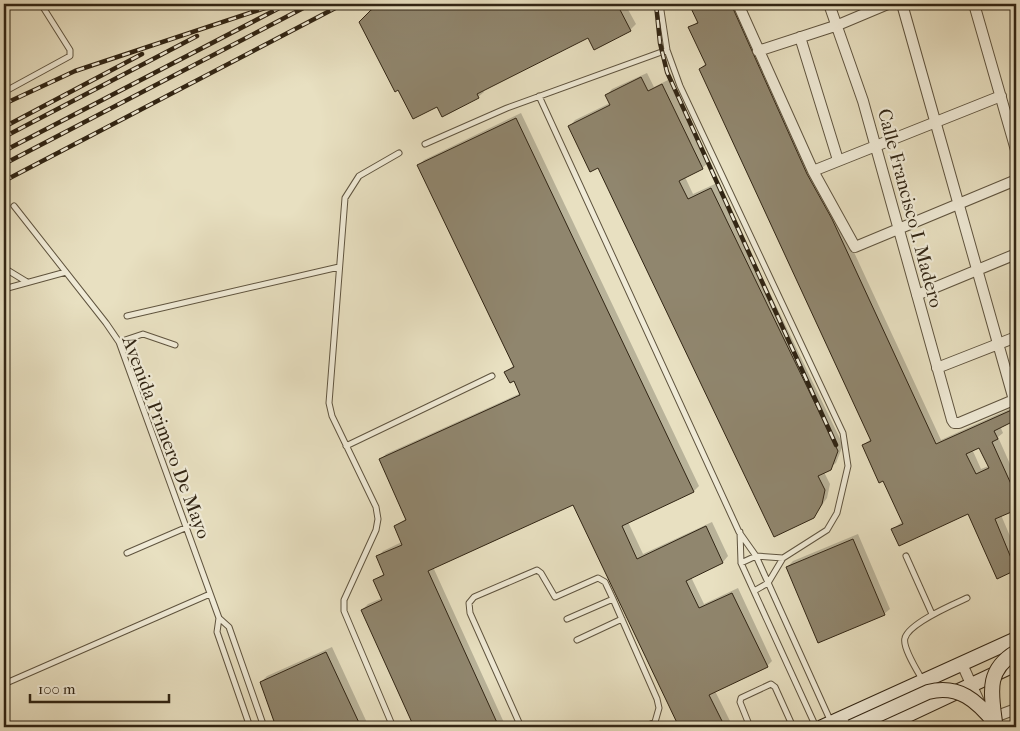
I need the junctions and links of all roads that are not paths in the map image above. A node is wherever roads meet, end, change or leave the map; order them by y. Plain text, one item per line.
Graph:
1 (41, 4) edge
2 (660, 4) edge
3 (738, 4) edge
4 (829, 4) edge
5 (888, 4) edge
6 (902, 4) edge
7 (974, 4) edge
8 (838, 25) junction
9 (800, 37) junction
10 (667, 50) junction
11 (758, 51) junction
12 (4, 92) edge
13 (538, 96) junction
14 (1000, 96) junction
15 (936, 122) junction
16 (425, 144) dead end
17 (875, 145) junction
18 (1016, 150) edge
19 (399, 153) dead end
20 (838, 160) junction
21 (813, 171) junction
22 (1016, 180) edge
23 (959, 204) junction
24 (14, 206) dead end
25 (899, 230) junction
26 (1016, 254) edge
27 (339, 267) junction
28 (4, 268) edge
29 (978, 270) junction
30 (66, 272) junction
31 (26, 282) junction
32 (4, 289) edge
33 (917, 295) junction
34 (128, 316) dead end
35 (1016, 337) edge
36 (119, 342) junction
37 (999, 344) junction
38 (175, 346) dead end
39 (937, 368) junction
40 (492, 376) dead end
41 (1015, 399) edge
42 (346, 446) junction
43 (185, 528) junction
44 (740, 532) junction
45 (127, 553) dead end
46 (756, 556) junction
47 (906, 556) dead end
48 (783, 558) junction
49 (741, 563) junction
50 (768, 583) junction
51 (754, 591) junction
52 (210, 594) junction
53 (967, 598) dead end
54 (613, 599) junction
55 (932, 614) junction
56 (219, 618) junction
57 (567, 619) dead end
58 (622, 620) junction
59 (1016, 639) edge
60 (578, 640) dead end
61 (1016, 652) edge
62 (984, 654) junction
63 (962, 664) junction
64 (1016, 664) edge
65 (995, 674) junction
66 (923, 682) junction
67 (4, 684) edge
68 (971, 685) junction
69 (1016, 709) edge
70 (993, 724) edge
71 (656, 725) edge
72 (827, 725) edge
73 (250, 727) edge
74 (264, 727) edge
75 (393, 727) edge
76 (521, 727) edge
77 (645, 727) edge
78 (750, 727) edge
79 (793, 727) edge
80 (816, 727) edge
81 (851, 727) edge
82 (882, 727) edge

1 - 12 lane
2 - 10 lane
3 - 11 street
4 - 8 street, Calle Francisco I. Madero
5 - 8 street
6 - 15 street
7 - 14 street
8 - 9 street
8 - 17 street, Calle Francisco I. Madero
9 - 11 street
9 - 20 street
10 - 13 lane
10 - 48 lane
11 - 21 street
13 - 16 lane
13 - 44 lane
14 - 15 street
14 - 18 street
15 - 17 street
15 - 23 street
17 - 20 street
17 - 25 street, Calle Francisco I. Madero
19 - 27 lane
20 - 21 street
21 - 25 street
22 - 23 street
23 - 25 street
23 - 29 street
24 - 30 lane, Avenida Primero De Mayo
25 - 33 street, Calle Francisco I. Madero
26 - 29 street
27 - 34 lane
27 - 42 lane
28 - 31 lane
29 - 33 street
29 - 37 street
30 - 31 lane
30 - 36 lane, Avenida Primero De Mayo
31 - 32 lane
33 - 39 street, Calle Francisco I. Madero
35 - 37 street
36 - 38 lane
36 - 43 lane, Avenida Primero De Mayo
37 - 39 street
37 - 41 street
39 - 41 street, Calle Francisco I. Madero
40 - 42 lane
42 - 75 lane
43 - 45 lane
43 - 52 lane, Avenida Primero De Mayo
44 - 46 lane
44 - 49 lane
46 - 48 lane
46 - 49 lane
46 - 50 lane
47 - 55 lane
48 - 50 lane
49 - 51 lane
50 - 51 lane
50 - 72 lane
51 - 80 lane
52 - 56 lane, Avenida Primero De Mayo
52 - 67 lane
53 - 55 lane
54 - 57 lane
54 - 58 lane
54 - 76 lane
55 - 66 lane
56 - 73 lane, Avenida Primero De Mayo
56 - 74 lane, Avenida Primero De Mayo
58 - 60 lane
58 - 71 lane
59 - 62 main road
61 - 70 main road, bridge
62 - 63 main road
62 - 65 main road
63 - 66 main road
63 - 68 street
64 - 65 main road
65 - 68 main road
66 - 72 main road
68 - 70 street
68 - 82 main road
69 - 70 street
70 - 81 main road, bridge
71 - 77 lane
78 - 79 lane

